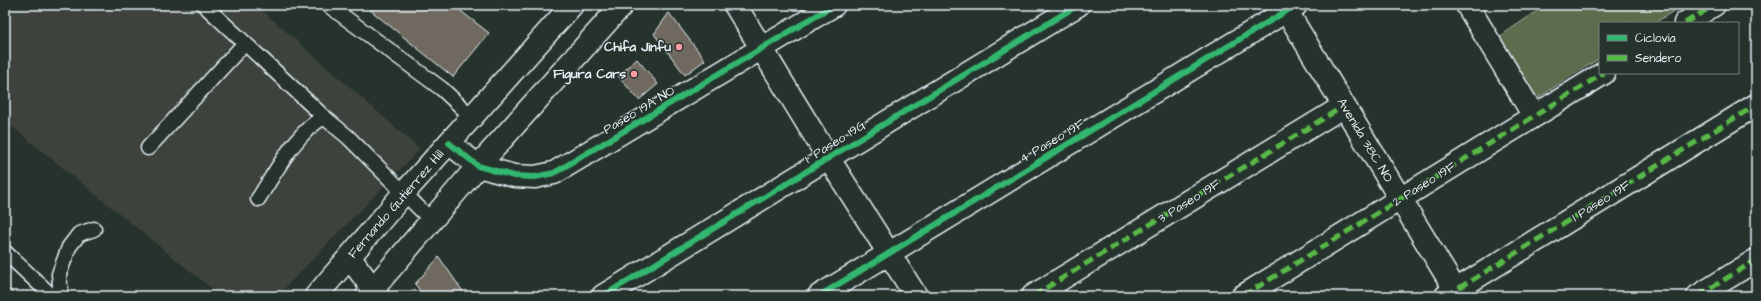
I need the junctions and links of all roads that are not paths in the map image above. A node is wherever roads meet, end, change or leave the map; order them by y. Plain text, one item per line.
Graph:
1 (204, 5) edge
2 (328, 5) edge
3 (572, 5) edge
4 (622, 5) edge
5 (735, 5) edge
6 (834, 5) edge
7 (1078, 5) edge
8 (1467, 5) edge
9 (1714, 5) edge
10 (1288, 7) edge
11 (1687, 22) edge
12 (245, 43) junction
13 (762, 49) junction
14 (1602, 74) edge
15 (1756, 105) edge
16 (1344, 106) junction
17 (1534, 116) junction
18 (324, 117) junction
19 (472, 117) junction
20 (449, 143) junction
21 (148, 148) dead end
22 (828, 159) junction
23 (478, 166) junction
24 (404, 193) junction
25 (258, 199) dead end
26 (1400, 199) junction
27 (432, 221) junction
28 (94, 229) dead end
29 (5, 252) edge
30 (890, 252) junction
31 (350, 258) junction
32 (1756, 260) edge
33 (372, 294) edge
34 (1454, 294) edge
35 (52, 296) edge
36 (61, 296) edge
37 (316, 296) edge
38 (603, 296) edge
39 (819, 296) edge
40 (916, 296) edge
41 (1034, 296) edge
42 (1243, 296) edge
43 (1698, 296) edge

1 - 12 lane
2 - 19 lane
3 - 19 street, Fernando Gutierrez Hill
4 - 23 street
5 - 13 street
6 - 13 street, Paseo 19A NO
7 - 22 street, 1° Paseo 19G
8 - 17 street
9 - 11 street
10 - 16 street, Avenida 38C NO
10 - 30 street, 4 Paseo 19F
12 - 18 lane
12 - 21 lane
13 - 22 street
13 - 23 street, Paseo 19A NO
14 - 17 street, 2 Paseo 19F
15 - 34 street, 1 Paseo 19F
16 - 26 street, Avenida 38C NO
16 - 41 street, 3 Paseo 19F
17 - 26 street, 2 Paseo 19F
18 - 24 lane
18 - 25 lane
19 - 20 street, Fernando Gutierrez Hill
20 - 23 street, Paseo 19A NO
20 - 24 street, Fernando Gutierrez Hill
22 - 30 street
22 - 38 street, 1° Paseo 19G
23 - 27 street
24 - 27 lane
24 - 31 street, Fernando Gutierrez Hill
26 - 34 street, Avenida 38C NO
26 - 42 street, 2 Paseo 19F
27 - 33 street
28 - 36 lane
29 - 35 lane
30 - 39 street, 4 Paseo 19F
30 - 40 street
31 - 33 street
31 - 37 street, Fernando Gutierrez Hill
32 - 43 street

